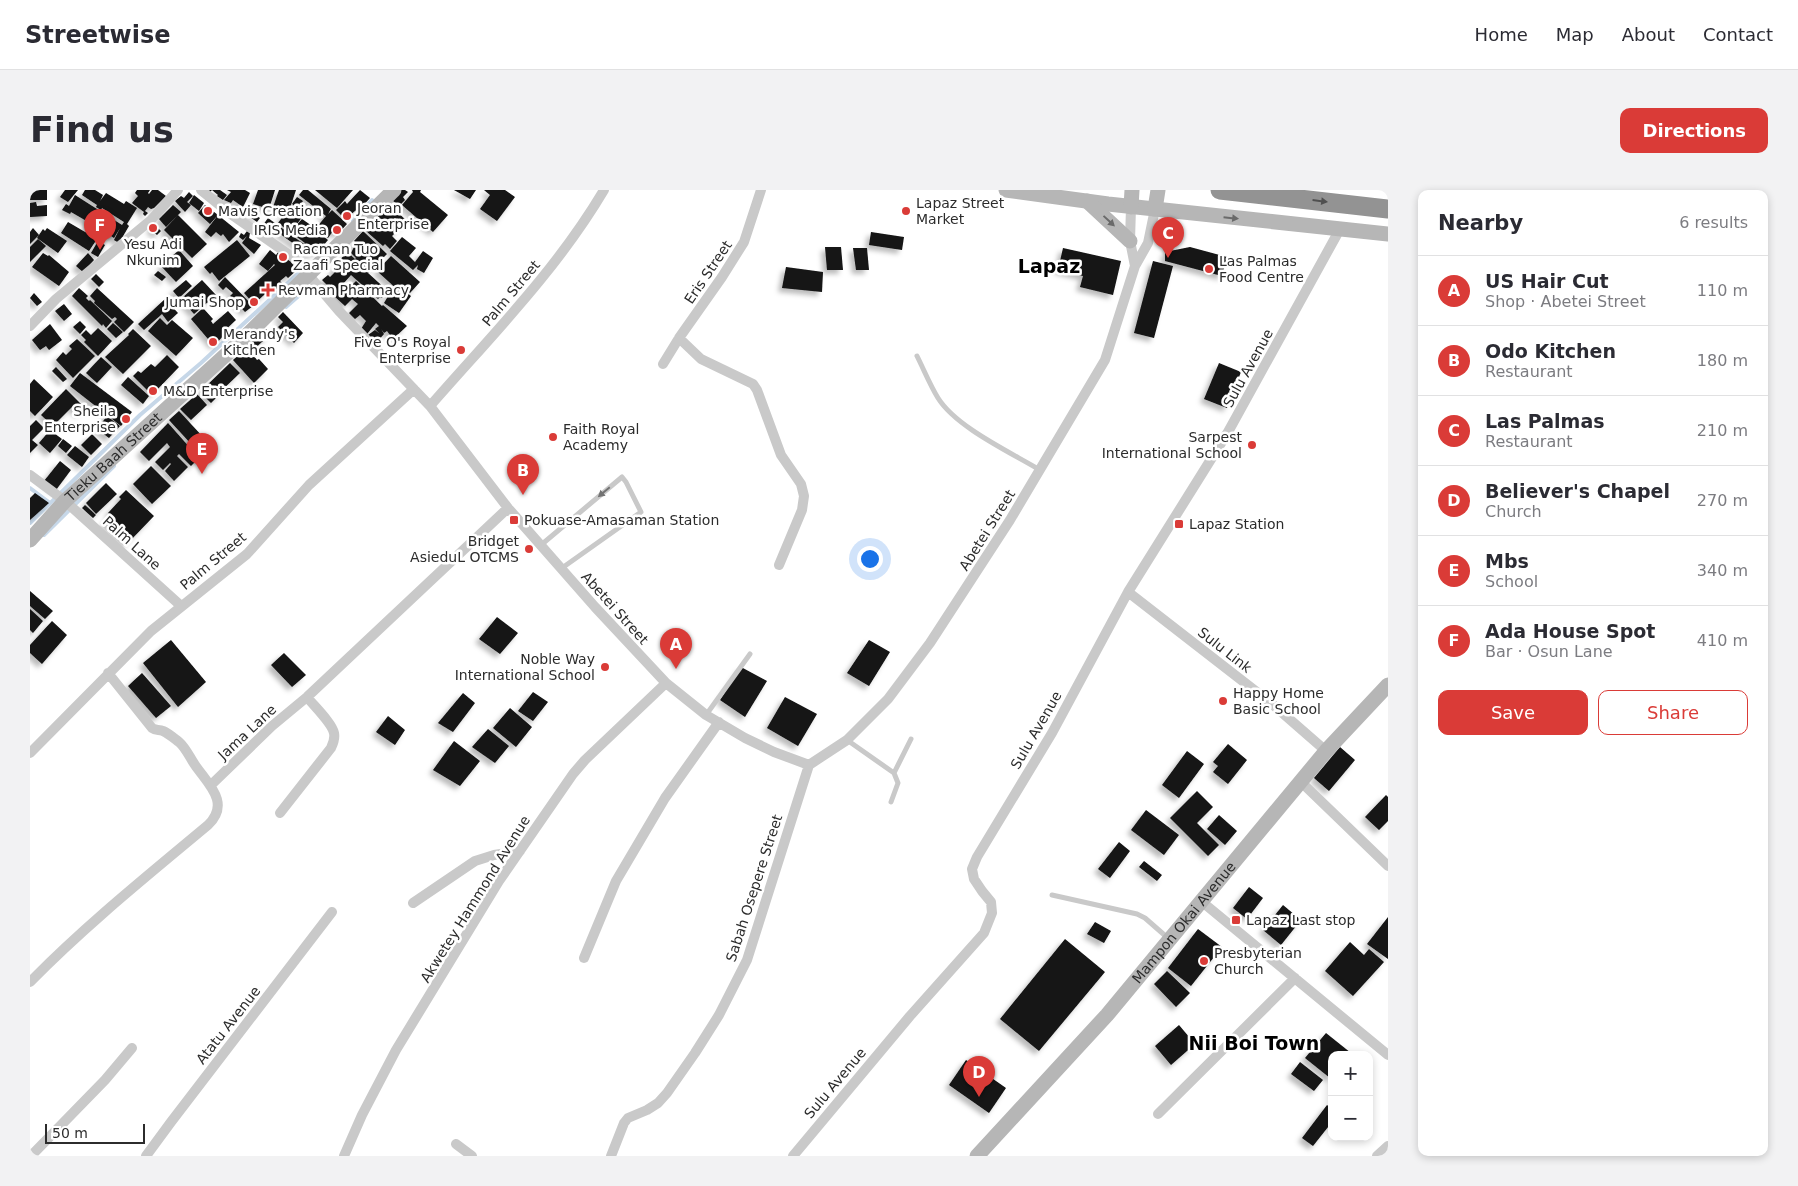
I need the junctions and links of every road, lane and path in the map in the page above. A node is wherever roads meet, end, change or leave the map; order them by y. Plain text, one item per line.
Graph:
1 (178, 190) edge
2 (201, 190) edge
3 (394, 190) edge
4 (604, 190) edge
5 (761, 190) edge
6 (1006, 190) edge
7 (1132, 190) edge
8 (1158, 190) edge
9 (1220, 190) edge
10 (1087, 201) junction
11 (1132, 207) junction
12 (1155, 209) junction
13 (1388, 209) edge
14 (1340, 229) junction
15 (1388, 234) edge
16 (1130, 241) junction
17 (1135, 266) junction
18 (309, 276) junction
19 (30, 326) edge
20 (679, 338) junction
21 (917, 356) dead end
22 (663, 364) dead end
23 (414, 389) junction
24 (430, 406) junction
25 (1040, 470) junction
26 (30, 475) edge
27 (65, 501) junction
28 (508, 508) junction
29 (30, 540) edge
30 (541, 545) junction
31 (779, 565) dead end
32 (562, 568) junction
33 (1128, 592) junction
34 (180, 605) junction
35 (750, 654) dead end
36 (108, 674) junction
37 (666, 683) junction
38 (1388, 686) edge
39 (307, 697) junction
40 (706, 715) junction
41 (719, 722) junction
42 (911, 739) dead end
43 (847, 740) junction
44 (1326, 751) junction
45 (30, 753) edge
46 (809, 765) junction
47 (894, 772) junction
48 (1300, 781) junction
49 (211, 784) junction
50 (891, 802) dead end
51 (280, 813) dead end
52 (520, 851) junction
53 (1388, 866) edge
54 (1052, 895) dead end
55 (1201, 901) junction
56 (412, 902) dead end
57 (332, 912) dead end
58 (1169, 939) junction
59 (584, 958) dead end
60 (1295, 978) junction
61 (30, 982) edge
62 (132, 1048) dead end
63 (1388, 1055) edge
64 (1158, 1114) dead end
65 (456, 1144) dead end
66 (1388, 1146) edge
67 (31, 1156) edge
68 (146, 1156) edge
69 (344, 1156) edge
70 (472, 1156) edge
71 (611, 1156) edge
72 (794, 1156) edge
73 (977, 1156) edge
74 (1377, 1156) edge

1 - 19 street
2 - 18 street, Abetei Street
3 - 18 street, Tieku Baah Street
4 - 24 street, Palm Street
5 - 20 street, Eris Street
6 - 10 street
7 - 11 street
8 - 12 street
9 -> 13 highway
10 - 11 street
10 -> 16 street
11 - 12 street
11 - 16 street, Abetei Street
12 -> 14 street
12 - 17 street, Abetei Street
14 - 15 street
14 - 33 street, Sulu Avenue
16 - 17 street, Abetei Street
17 - 25 street, Abetei Street
18 - 23 street, Abetei Street
18 - 27 street, Tieku Baah Street
20 - 22 street, Eris Street
20 - 31 street
21 - 25 lane
23 - 24 street, Abetei Street
23 - 34 street, Palm Street
24 - 28 street, Abetei Street
25 - 43 street, Abetei Street
26 - 27 street, Palm Lane
27 - 29 street, Tieku Baah Street
27 - 34 street, Palm Lane
28 - 30 street, Abetei Street
28 - 39 street, Jama Lane
30 - 32 street, Abetei Street
32 -> 30 lane
32 - 37 street, Abetei Street
33 - 44 street, Sulu Link
33 - 72 street, Sulu Avenue
34 - 36 street, Palm Street
35 - 40 lane
36 - 45 street, Palm Street
36 - 49 street
37 - 40 street, Abetei Street
37 - 52 street, Akwetey Hammond Avenue
38 - 44 street, Mampon Okai Avenue
39 - 49 street, Jama Lane
39 - 51 street
40 - 41 street, Abetei Street
41 - 46 street, Abetei Street
41 - 59 street
42 - 47 lane
43 - 46 street, Abetei Street
43 - 47 lane
44 - 48 street, Mampon Okai Avenue
46 - 71 street, Sabah Osepere Street
47 - 50 lane
48 - 53 street
48 - 55 street, Mampon Okai Avenue
49 - 61 street
52 - 56 street
52 - 69 street, Akwetey Hammond Avenue
54 - 58 lane
55 - 58 street, Mampon Okai Avenue
55 - 60 street
57 - 68 street, Atatu Avenue
58 - 73 street, Mampon Okai Avenue
60 - 63 street
60 - 64 street
62 - 67 street
65 - 70 street
66 - 74 street

